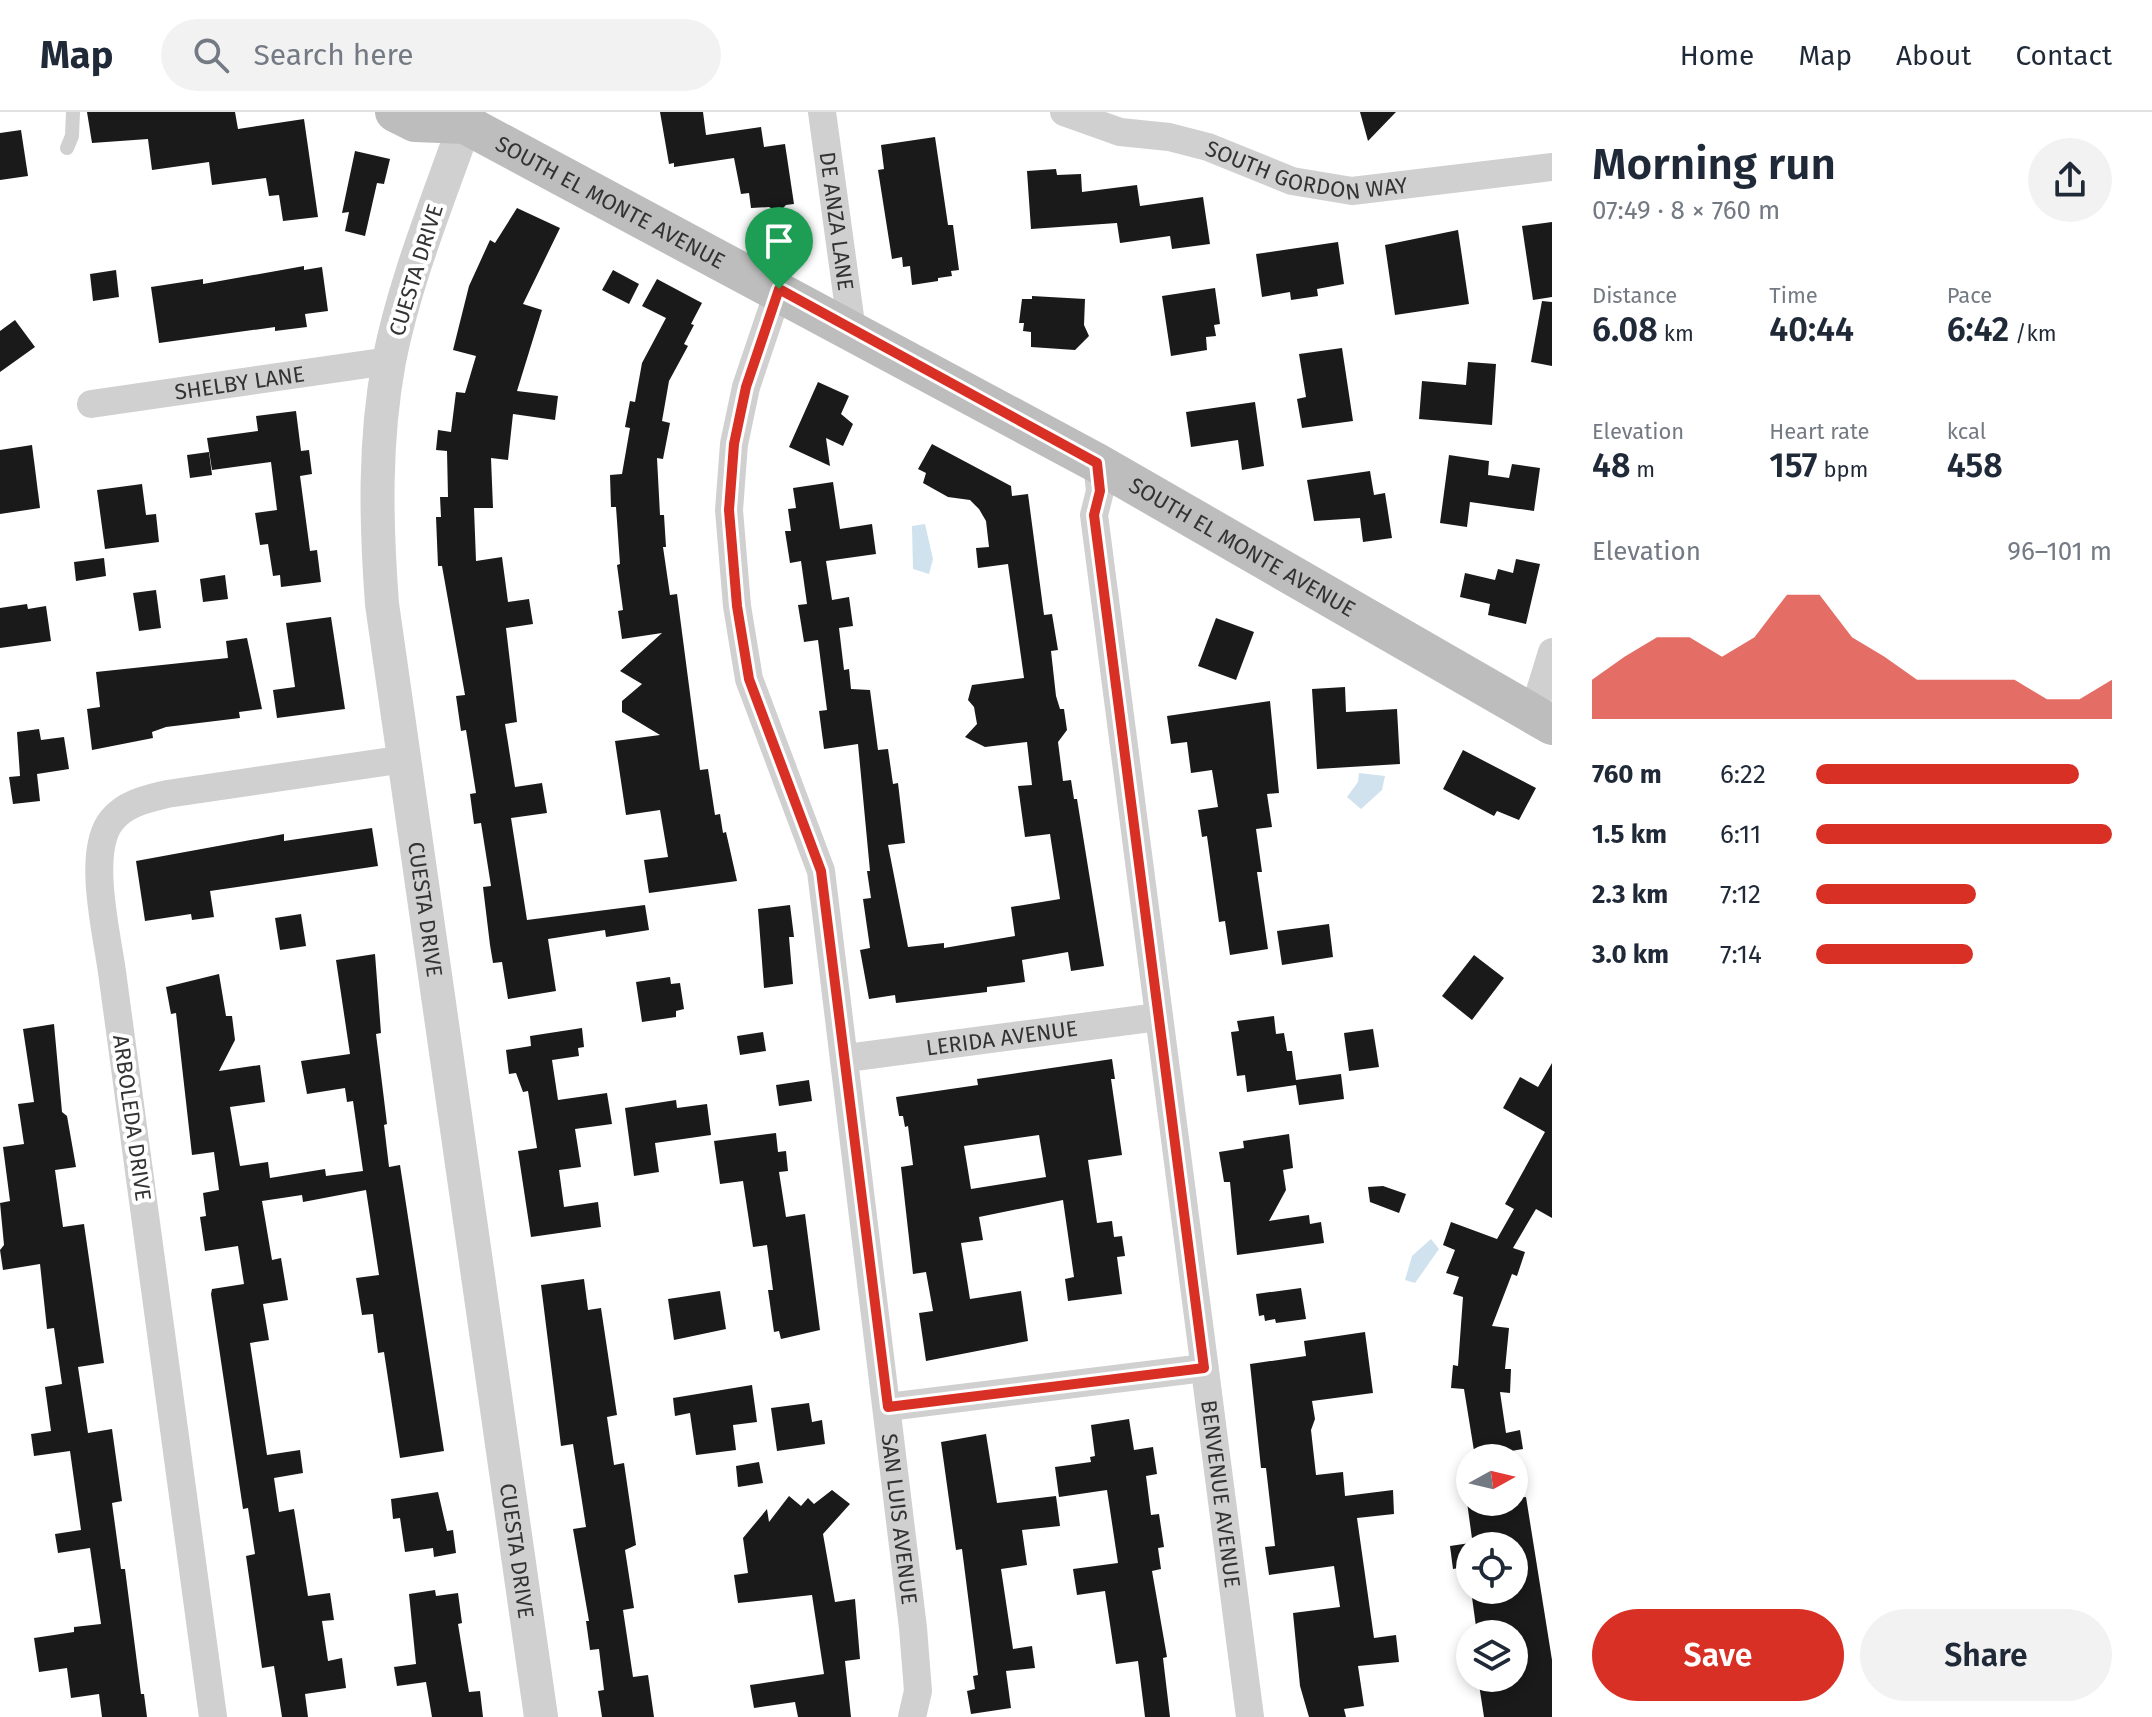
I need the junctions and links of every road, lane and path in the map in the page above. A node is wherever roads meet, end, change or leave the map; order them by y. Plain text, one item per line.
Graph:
1 (73, 112) edge
2 (395, 112) edge
3 (822, 112) edge
4 (1064, 112) edge
5 (463, 116) edge
6 (67, 148) dead end
7 (1552, 167) edge
8 (779, 289) junction
9 (852, 331) junction
10 (389, 361) junction
11 (91, 404) dead end
12 (1097, 463) junction
13 (1552, 652) edge
14 (1543, 719) edge
15 (405, 759) junction
16 (1158, 1017) junction
17 (847, 1058) junction
18 (1204, 1368) junction
19 (888, 1407) junction
20 (213, 1717) edge
21 (541, 1717) edge
22 (912, 1717) edge
23 (1250, 1717) edge

1 - 6 lane
2 - 5 main road, SOUTH EL MONTE AVENUE
3 - 9 street, DE ANZA LANE
4 - 7 street, SOUTH GORDON WAY
5 - 8 main road, SOUTH EL MONTE AVENUE
5 - 10 street, CUESTA DRIVE
8 - 9 main road, SOUTH EL MONTE AVENUE
8 - 17 street, SAN LUIS AVENUE
9 - 12 main road, SOUTH EL MONTE AVENUE
10 - 11 street, SHELBY LANE
10 - 15 street, CUESTA DRIVE
12 - 14 main road, SOUTH EL MONTE AVENUE
12 - 16 street, BENVENUE AVENUE
13 - 14 street
15 - 20 street, ARBOLEDA DRIVE
15 - 21 street, CUESTA DRIVE
16 - 17 street, LERIDA AVENUE
16 - 18 street, BENVENUE AVENUE
17 - 19 street, SAN LUIS AVENUE
18 - 19 street
18 - 23 street, BENVENUE AVENUE
19 - 22 street, SAN LUIS AVENUE

